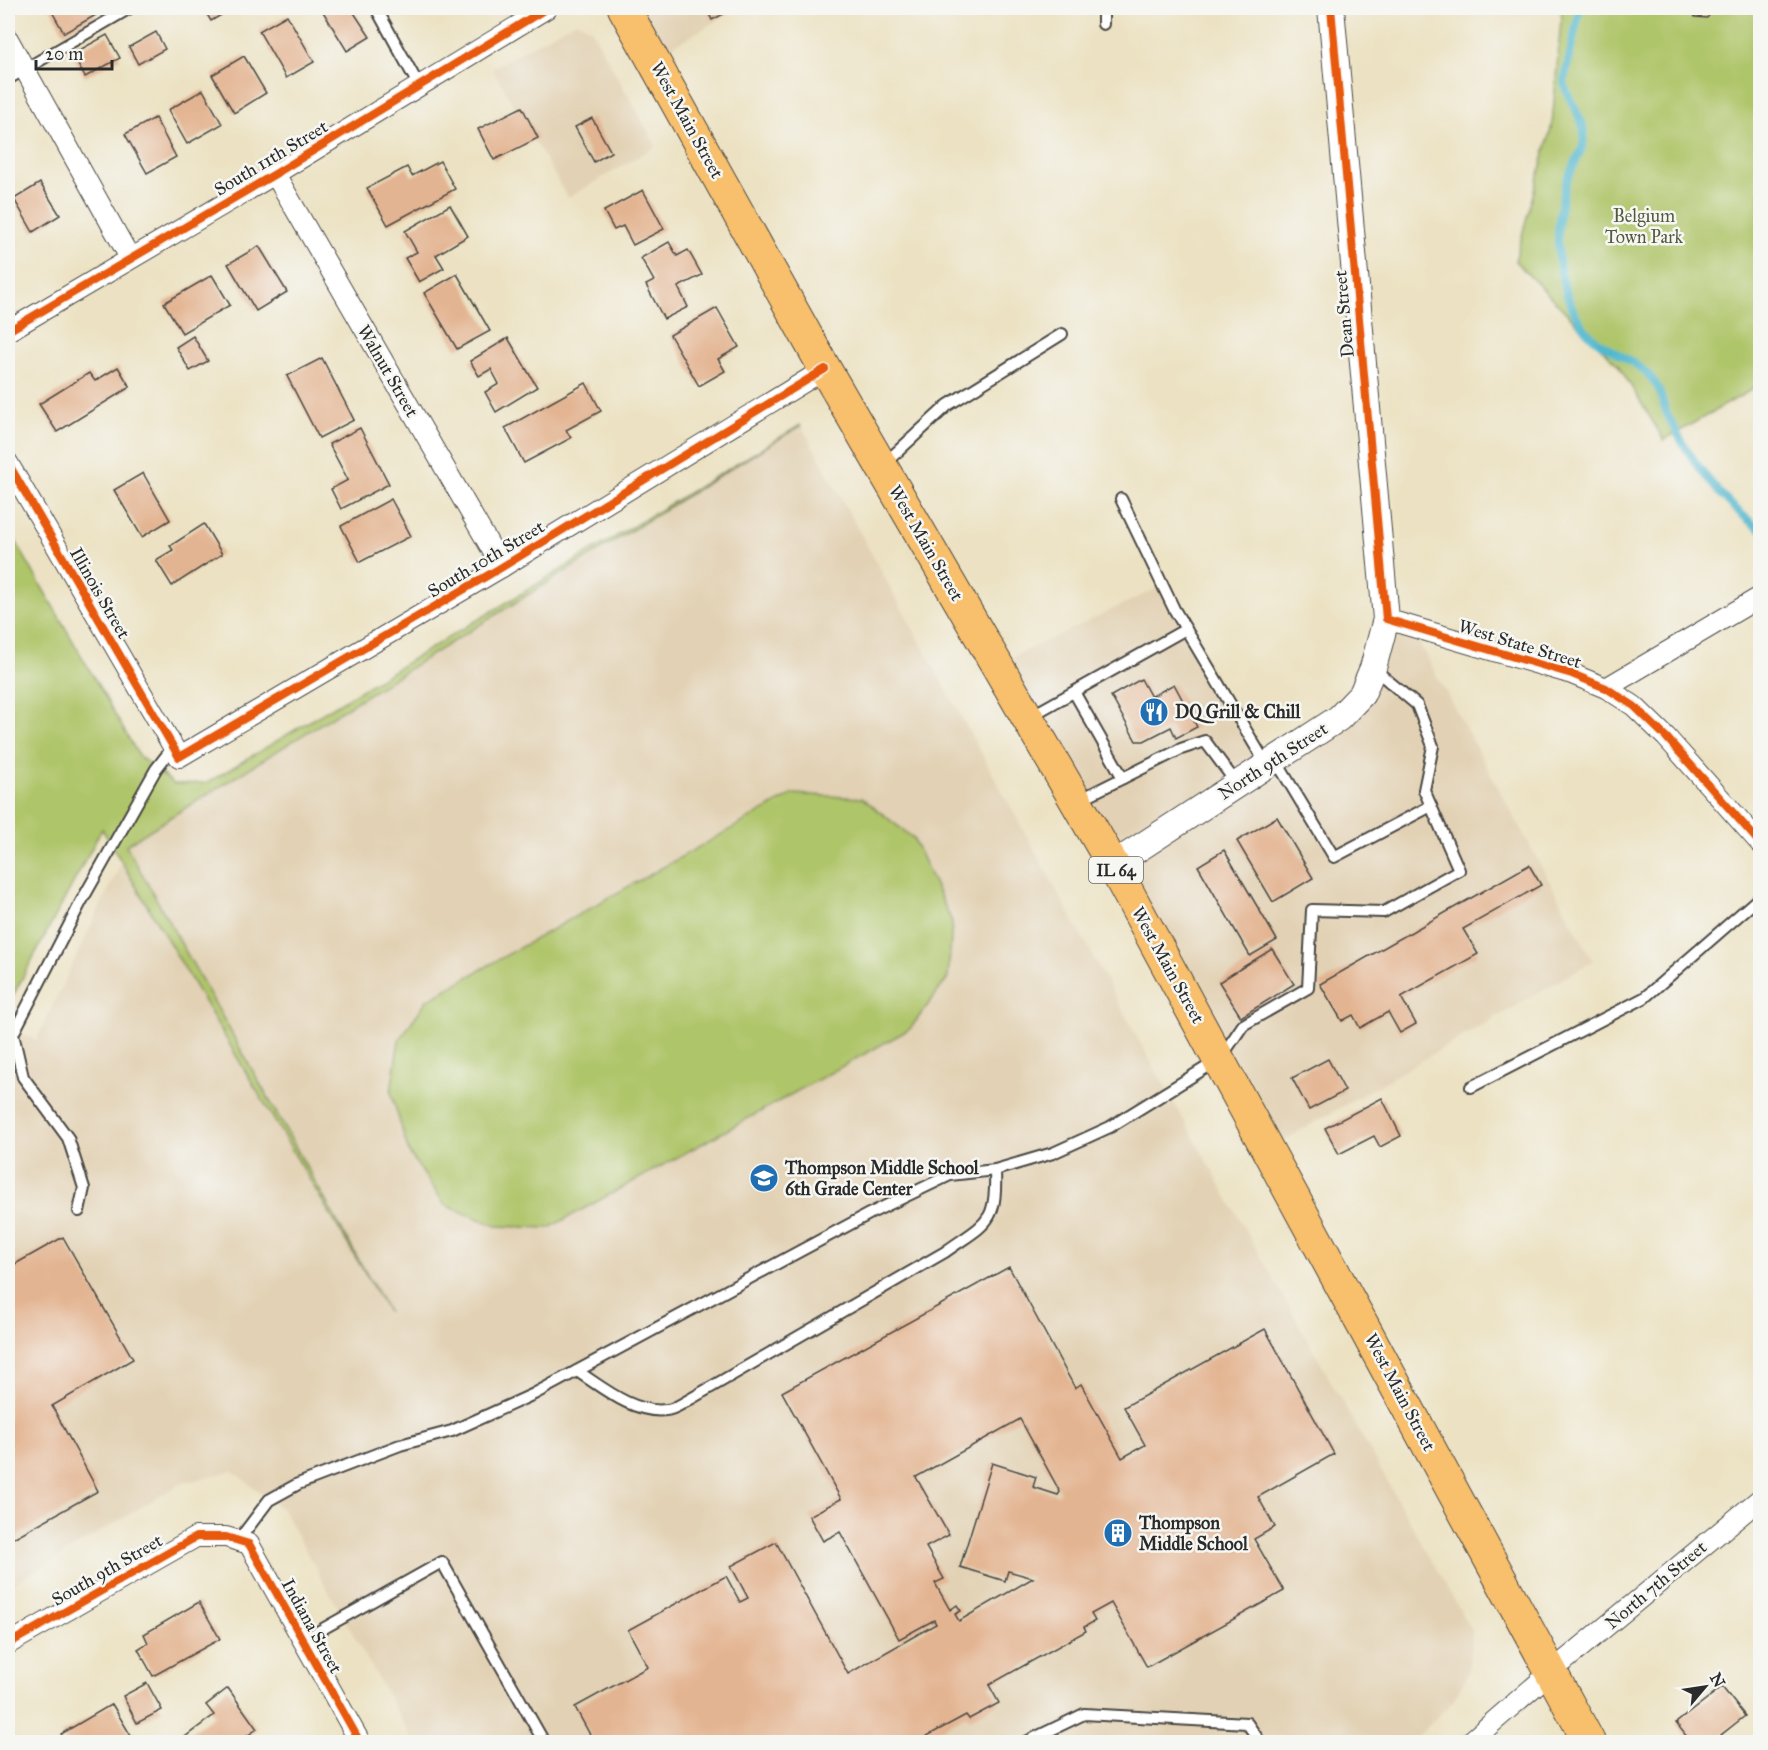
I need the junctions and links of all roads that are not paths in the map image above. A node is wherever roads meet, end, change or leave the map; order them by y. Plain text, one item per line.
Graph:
1 (130, 8) edge
2 (376, 8) edge
3 (547, 8) edge
4 (624, 8) edge
5 (1103, 8) edge
6 (1331, 8) edge
7 (1103, 24) dead end
8 (8, 39) edge
9 (16, 74) edge
10 (419, 86) junction
11 (275, 174) junction
12 (130, 258) junction
13 (8, 331) edge
14 (1062, 334) dead end
15 (825, 369) junction
16 (8, 463) edge
17 (881, 466) junction
18 (1121, 499) dead end
19 (502, 567) junction
20 (1761, 597) edge
21 (1386, 619) junction
22 (1186, 629) junction
23 (1373, 668) junction
24 (1606, 688) junction
25 (1074, 692) junction
26 (1028, 718) junction
27 (170, 742) junction
28 (1271, 762) junction
29 (1123, 778) junction
30 (1237, 784) junction
31 (1076, 802) junction
32 (1431, 806) junction
33 (1761, 843) edge
34 (1113, 865) junction
35 (1761, 897) edge
36 (1220, 1059) junction
37 (1471, 1087) dead end
38 (995, 1170) junction
39 (79, 1210) dead end
40 (577, 1371) junction
41 (1761, 1499) edge
42 (232, 1539) junction
43 (303, 1640) junction
44 (8, 1644) edge
45 (1551, 1672) junction
46 (360, 1743) edge
47 (544, 1743) edge
48 (1026, 1743) edge
49 (1260, 1743) edge
50 (1470, 1743) edge
51 (1589, 1743) edge

1 - 9 lane
2 - 10 lane
3 - 10 street, South 11th Street
4 - 15 main road, West Main Street / IL 64
5 - 7 lane
6 - 21 street, Dean Street
8 - 9 street
9 - 12 street
10 - 11 street, South 11th Street
11 - 12 street, South 11th Street
11 - 19 street, Walnut Street
12 - 13 street, South 11th Street
14 - 17 lane
15 - 17 main road, West Main Street / IL 64
15 - 19 street, South 10th Street
16 - 27 street, Illinois Street
17 - 26 main road, West Main Street / IL 64
18 - 22 lane
19 - 27 street, South 10th Street
20 - 24 street
21 - 23 street, North 9th Street
21 - 24 street, West State Street
22 - 25 lane
22 - 28 lane
23 - 28 street, North 9th Street
23 - 32 lane
24 - 33 street, West State Street
25 - 26 lane
25 - 29 lane
26 - 31 main road, West Main Street / IL 64
27 - 39 lane
28 - 30 street, North 9th Street
28 - 32 lane
29 - 30 lane
29 - 31 lane
30 - 34 street, North 9th Street
31 - 34 main road, West Main Street / IL 64
32 - 36 lane
34 - 36 main road, West Main Street / IL 64
35 - 37 lane
36 - 38 lane
36 - 45 main road, West Main Street / IL 64
38 - 40 lane
38 - 40 lane
40 - 42 lane
41 - 45 street, North 7th Street
42 - 43 street, Indiana Street
42 - 44 street, South 9th Street
43 - 46 street, Indiana Street
43 - 47 lane
45 - 50 street, North 7th Street
45 - 51 main road, West Main Street / IL 64
48 - 49 lane

